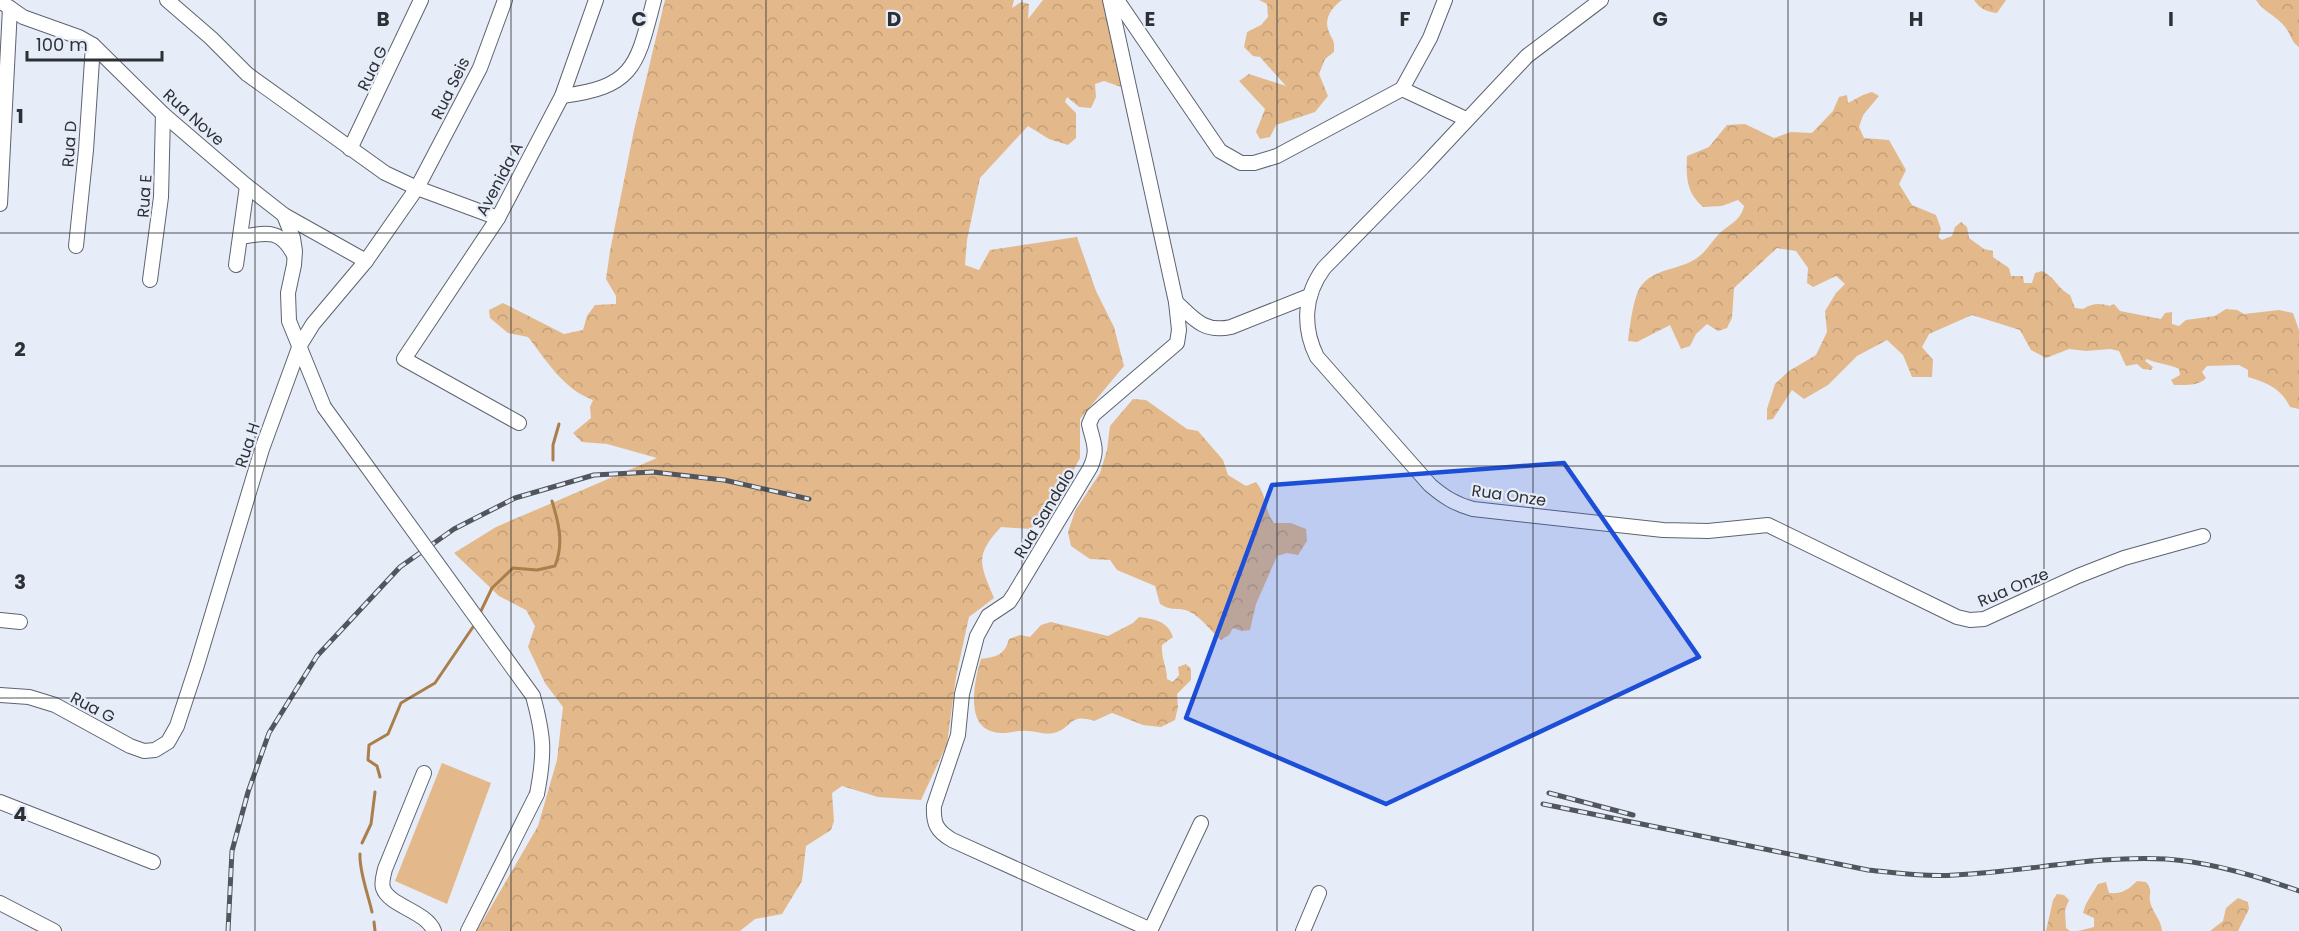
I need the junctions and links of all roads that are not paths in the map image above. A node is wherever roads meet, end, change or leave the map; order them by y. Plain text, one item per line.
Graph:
1 (167, 0) edge
2 (421, 0) edge
3 (505, 0) edge
4 (596, 0) edge
5 (654, 0) edge
6 (1110, 0) edge
7 (1117, 0) edge
8 (1445, 0) edge
9 (1601, 0) edge
10 (5, 4) edge
11 (93, 45) junction
12 (1402, 89) junction
13 (562, 96) junction
14 (164, 114) junction
15 (1466, 119) junction
16 (350, 149) junction
17 (247, 186) junction
18 (417, 188) junction
19 (0, 204) edge
20 (285, 215) junction
21 (498, 218) junction
22 (240, 237) junction
23 (76, 246) dead end
24 (295, 257) junction
25 (366, 261) junction
26 (237, 265) dead end
27 (150, 280) dead end
28 (1309, 296) junction
29 (1176, 302) junction
30 (300, 345) junction
31 (519, 423) dead end
32 (2203, 536) dead end
33 (0, 620) edge
34 (20, 622) dead end
35 (0, 695) edge
36 (168, 742) joint
37 (424, 773) dead end
38 (0, 802) edge
39 (1201, 823) dead end
40 (153, 862) dead end
41 (1319, 893) dead end
42 (0, 903) edge
43 (54, 931) edge
44 (434, 931) edge
45 (468, 931) edge
46 (1150, 931) edge
47 (1303, 931) edge

1 - 16 street
2 - 16 street, Rua G
3 - 18 street, Rua Seis
4 - 13 street, Avenida A
5 - 13 street
6 - 29 street, Rua Sandalo
7 - 12 street
8 - 12 street
9 - 15 street, Rua Onze
10 - 11 street, Rua Nove
10 - 19 street
11 - 14 street, Rua Nove
11 - 23 street, Rua D
12 - 15 street
13 - 21 street, Avenida A
14 - 17 street, Rua Nove
14 - 27 street, Rua E
15 - 28 street, Rua Onze
16 - 18 street
17 - 20 street, Rua Nove
17 - 22 street
18 - 21 street
18 - 25 street, Rua H
20 - 24 street
20 - 25 street, Rua Nove
21 - 31 street, Avenida A
22 - 24 street
22 - 26 street
24 - 30 street
25 - 30 street, Rua H
28 - 29 street
28 - 32 street, Rua Onze
29 - 46 street, Rua Sandalo
30 - 36 street, Rua H
30 - 45 street, bridge
33 - 34 street
35 - 36 street, Rua G
37 - 44 street
38 - 40 street
39 - 46 street
41 - 47 street
42 - 43 street

